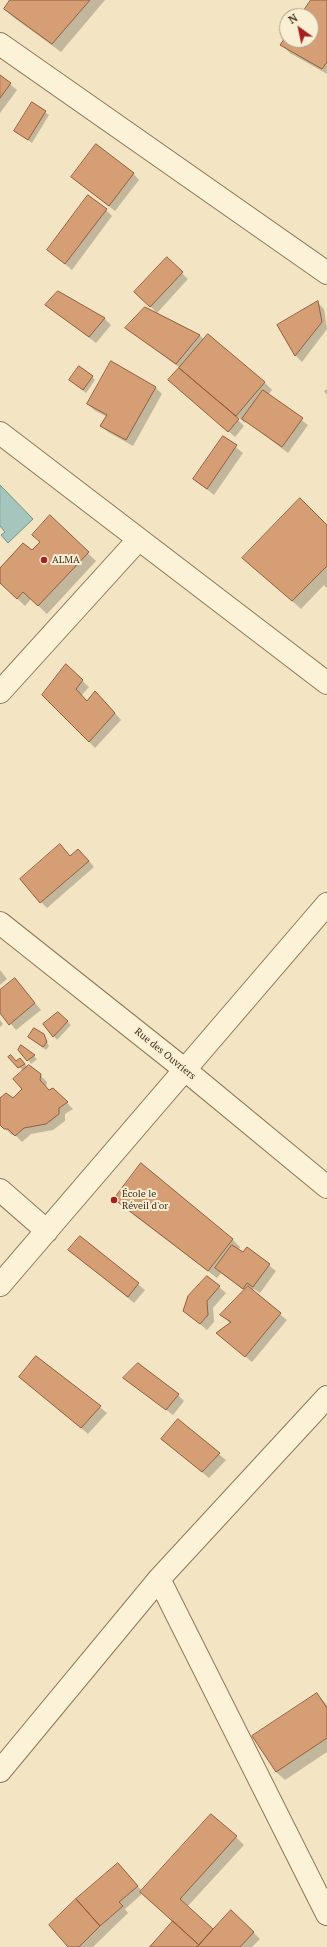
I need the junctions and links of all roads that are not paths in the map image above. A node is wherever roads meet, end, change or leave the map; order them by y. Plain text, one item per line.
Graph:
1 (0, 44) edge
2 (327, 273) edge
3 (0, 433) edge
4 (138, 540) junction
5 (327, 683) edge
6 (0, 692) edge
7 (327, 904) edge
8 (0, 923) edge
9 (184, 1069) junction
10 (327, 1187) edge
11 (0, 1190) edge
12 (46, 1231) junction
13 (0, 1285) edge
14 (327, 1397) edge
15 (160, 1579) junction
16 (0, 1771) edge
17 (327, 1914) edge

1 - 2 street
3 - 4 street
4 - 5 street
4 - 6 street
7 - 9 street
8 - 9 street, Rue des Ouvriers
9 - 10 street, Rue des Ouvriers
9 - 12 street
11 - 12 street
12 - 13 street
14 - 15 street
15 - 16 street
15 - 17 street

